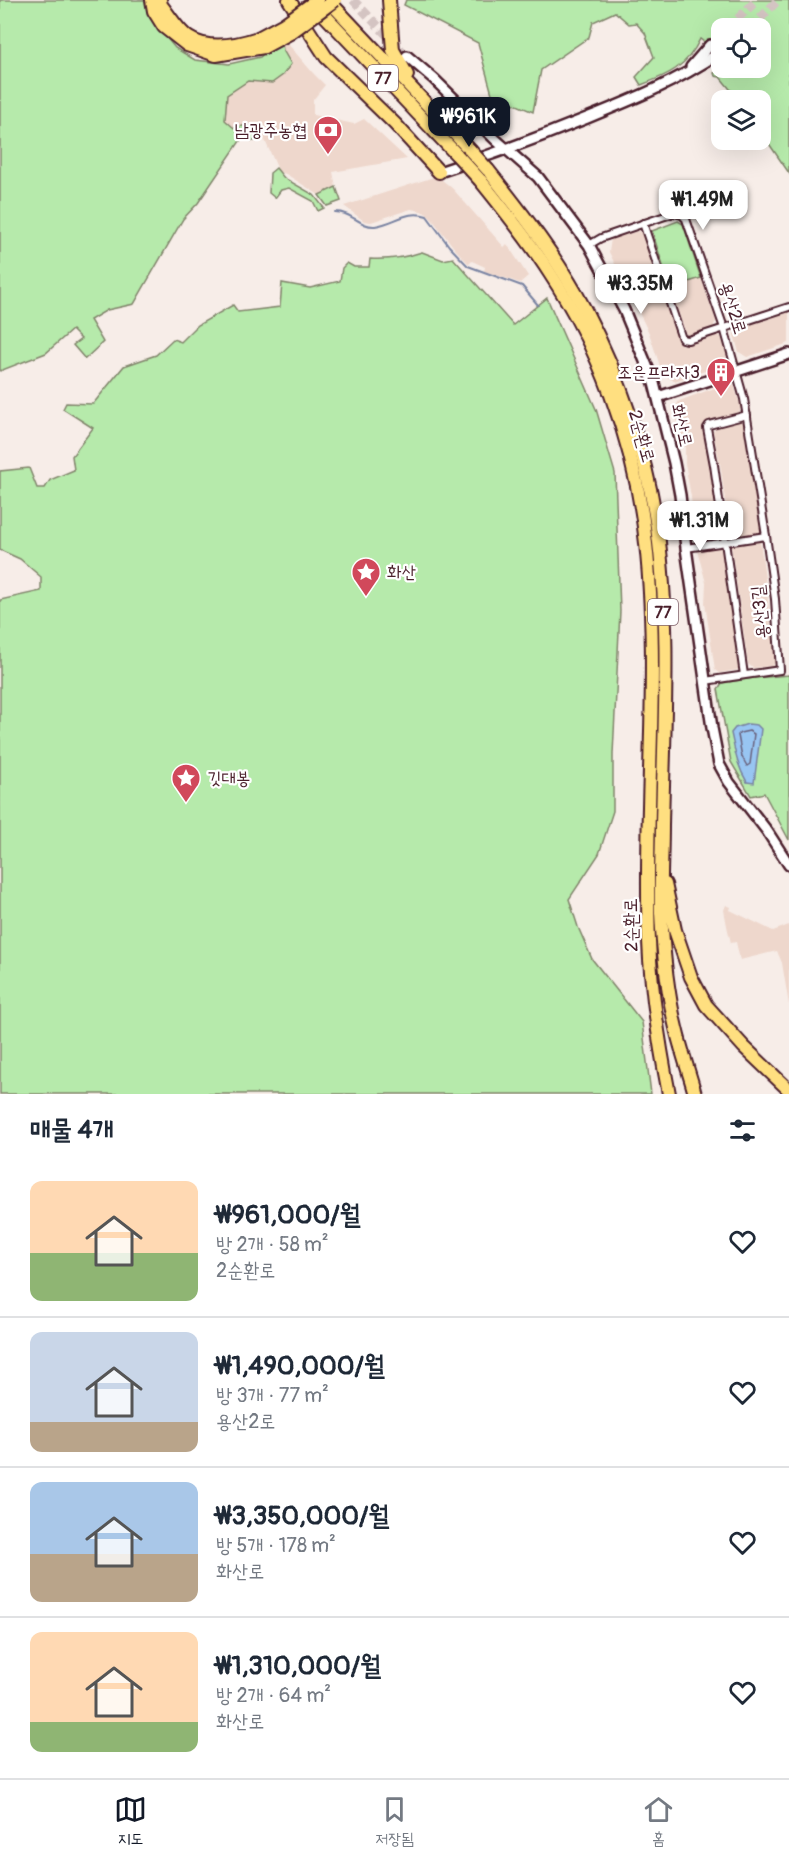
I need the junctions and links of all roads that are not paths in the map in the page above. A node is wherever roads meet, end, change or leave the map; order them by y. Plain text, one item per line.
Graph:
1 (152, 0) edge
2 (160, 0) edge
3 (289, 0) edge
4 (310, 0) edge
5 (317, 0) edge
6 (328, 0) edge
7 (335, 0) edge
8 (389, 0) edge
9 (261, 43) junction
10 (710, 45) tunnel mouth
11 (407, 56) tunnel mouth
12 (711, 57) tunnel mouth
13 (688, 71) junction
14 (452, 132) junction
15 (507, 149) junction
16 (439, 172) joint
17 (484, 175) junction
18 (643, 224) junction
19 (589, 245) junction
20 (789, 307) edge
21 (724, 328) junction
22 (789, 354) edge
23 (736, 371) junction
24 (658, 396) junction
25 (747, 415) junction
26 (766, 536) junction
27 (726, 542) junction
28 (686, 548) junction
29 (744, 675) junction
30 (705, 681) junction
31 (789, 866) edge
32 (662, 869) junction
33 (789, 1090) edge
34 (669, 1094) edge
35 (695, 1094) edge

1 - 9 highway
2 - 9 highway
3 - 16 highway
4 - 17 highway, 2순환로 / 77, bridge
5 - 9 highway, bridge
6 - 14 highway, 2순환로 / 77
7 - 9 highway, bridge
8 - 14 highway
10 - 13 main road
11 - 15 main road, 화산로
12 - 13 main road
13 - 15 main road
14 - 17 highway, 2순환로 / 77, bridge
15 - 16 main road
15 - 19 main road, 화산로
17 - 32 highway, 2순환로 / 77
17 - 34 highway, 2순환로 / 77
18 - 19 street, 용산2로
18 - 21 street, 용산2로
18 - 21 street
19 - 24 main road, 화산로
20 - 21 street
21 - 23 street, 용산2로
22 - 23 main road
23 - 24 main road
23 - 25 street, 용산3길
24 - 28 main road, 화산로
25 - 26 street, 용산3길
25 - 27 street
26 - 27 street
26 - 29 street, 용산3길
27 - 28 street
27 - 29 street
28 - 30 main road, 화산로
29 - 30 street, 용산3길
30 - 31 main road, 화산로
32 - 33 highway
32 - 35 highway, 2순환로 / 77

